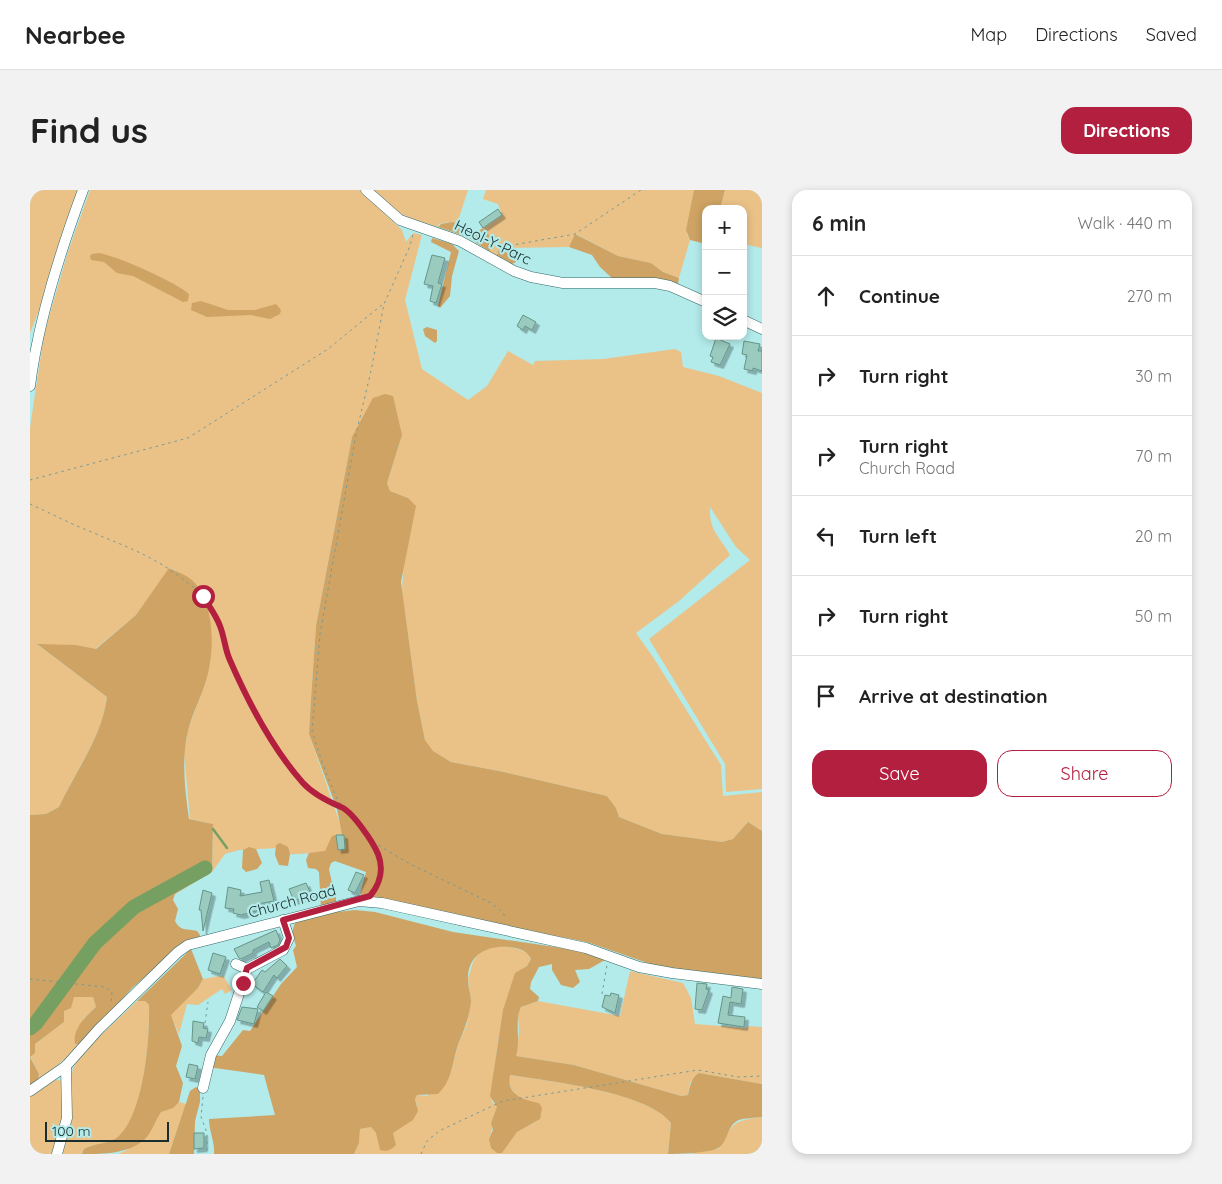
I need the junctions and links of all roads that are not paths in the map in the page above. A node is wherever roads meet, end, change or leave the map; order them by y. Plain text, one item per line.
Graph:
1 (83, 190) edge
2 (366, 190) edge
3 (702, 300) edge
4 (747, 322) edge
5 (762, 329) edge
6 (30, 386) edge
7 (283, 920) junction
8 (236, 964) dead end
9 (247, 968) junction
10 (762, 984) edge
11 (66, 1066) junction
12 (203, 1088) road end
13 (30, 1091) edge
14 (57, 1154) edge

1 - 6 street
2 - 3 street, Heol-Y-Parc
4 - 5 street
7 - 9 street
7 - 10 street, Church Road
7 - 11 street, Church Road
8 - 9 street
9 - 12 street
11 - 13 street, Church Road
11 - 14 street

